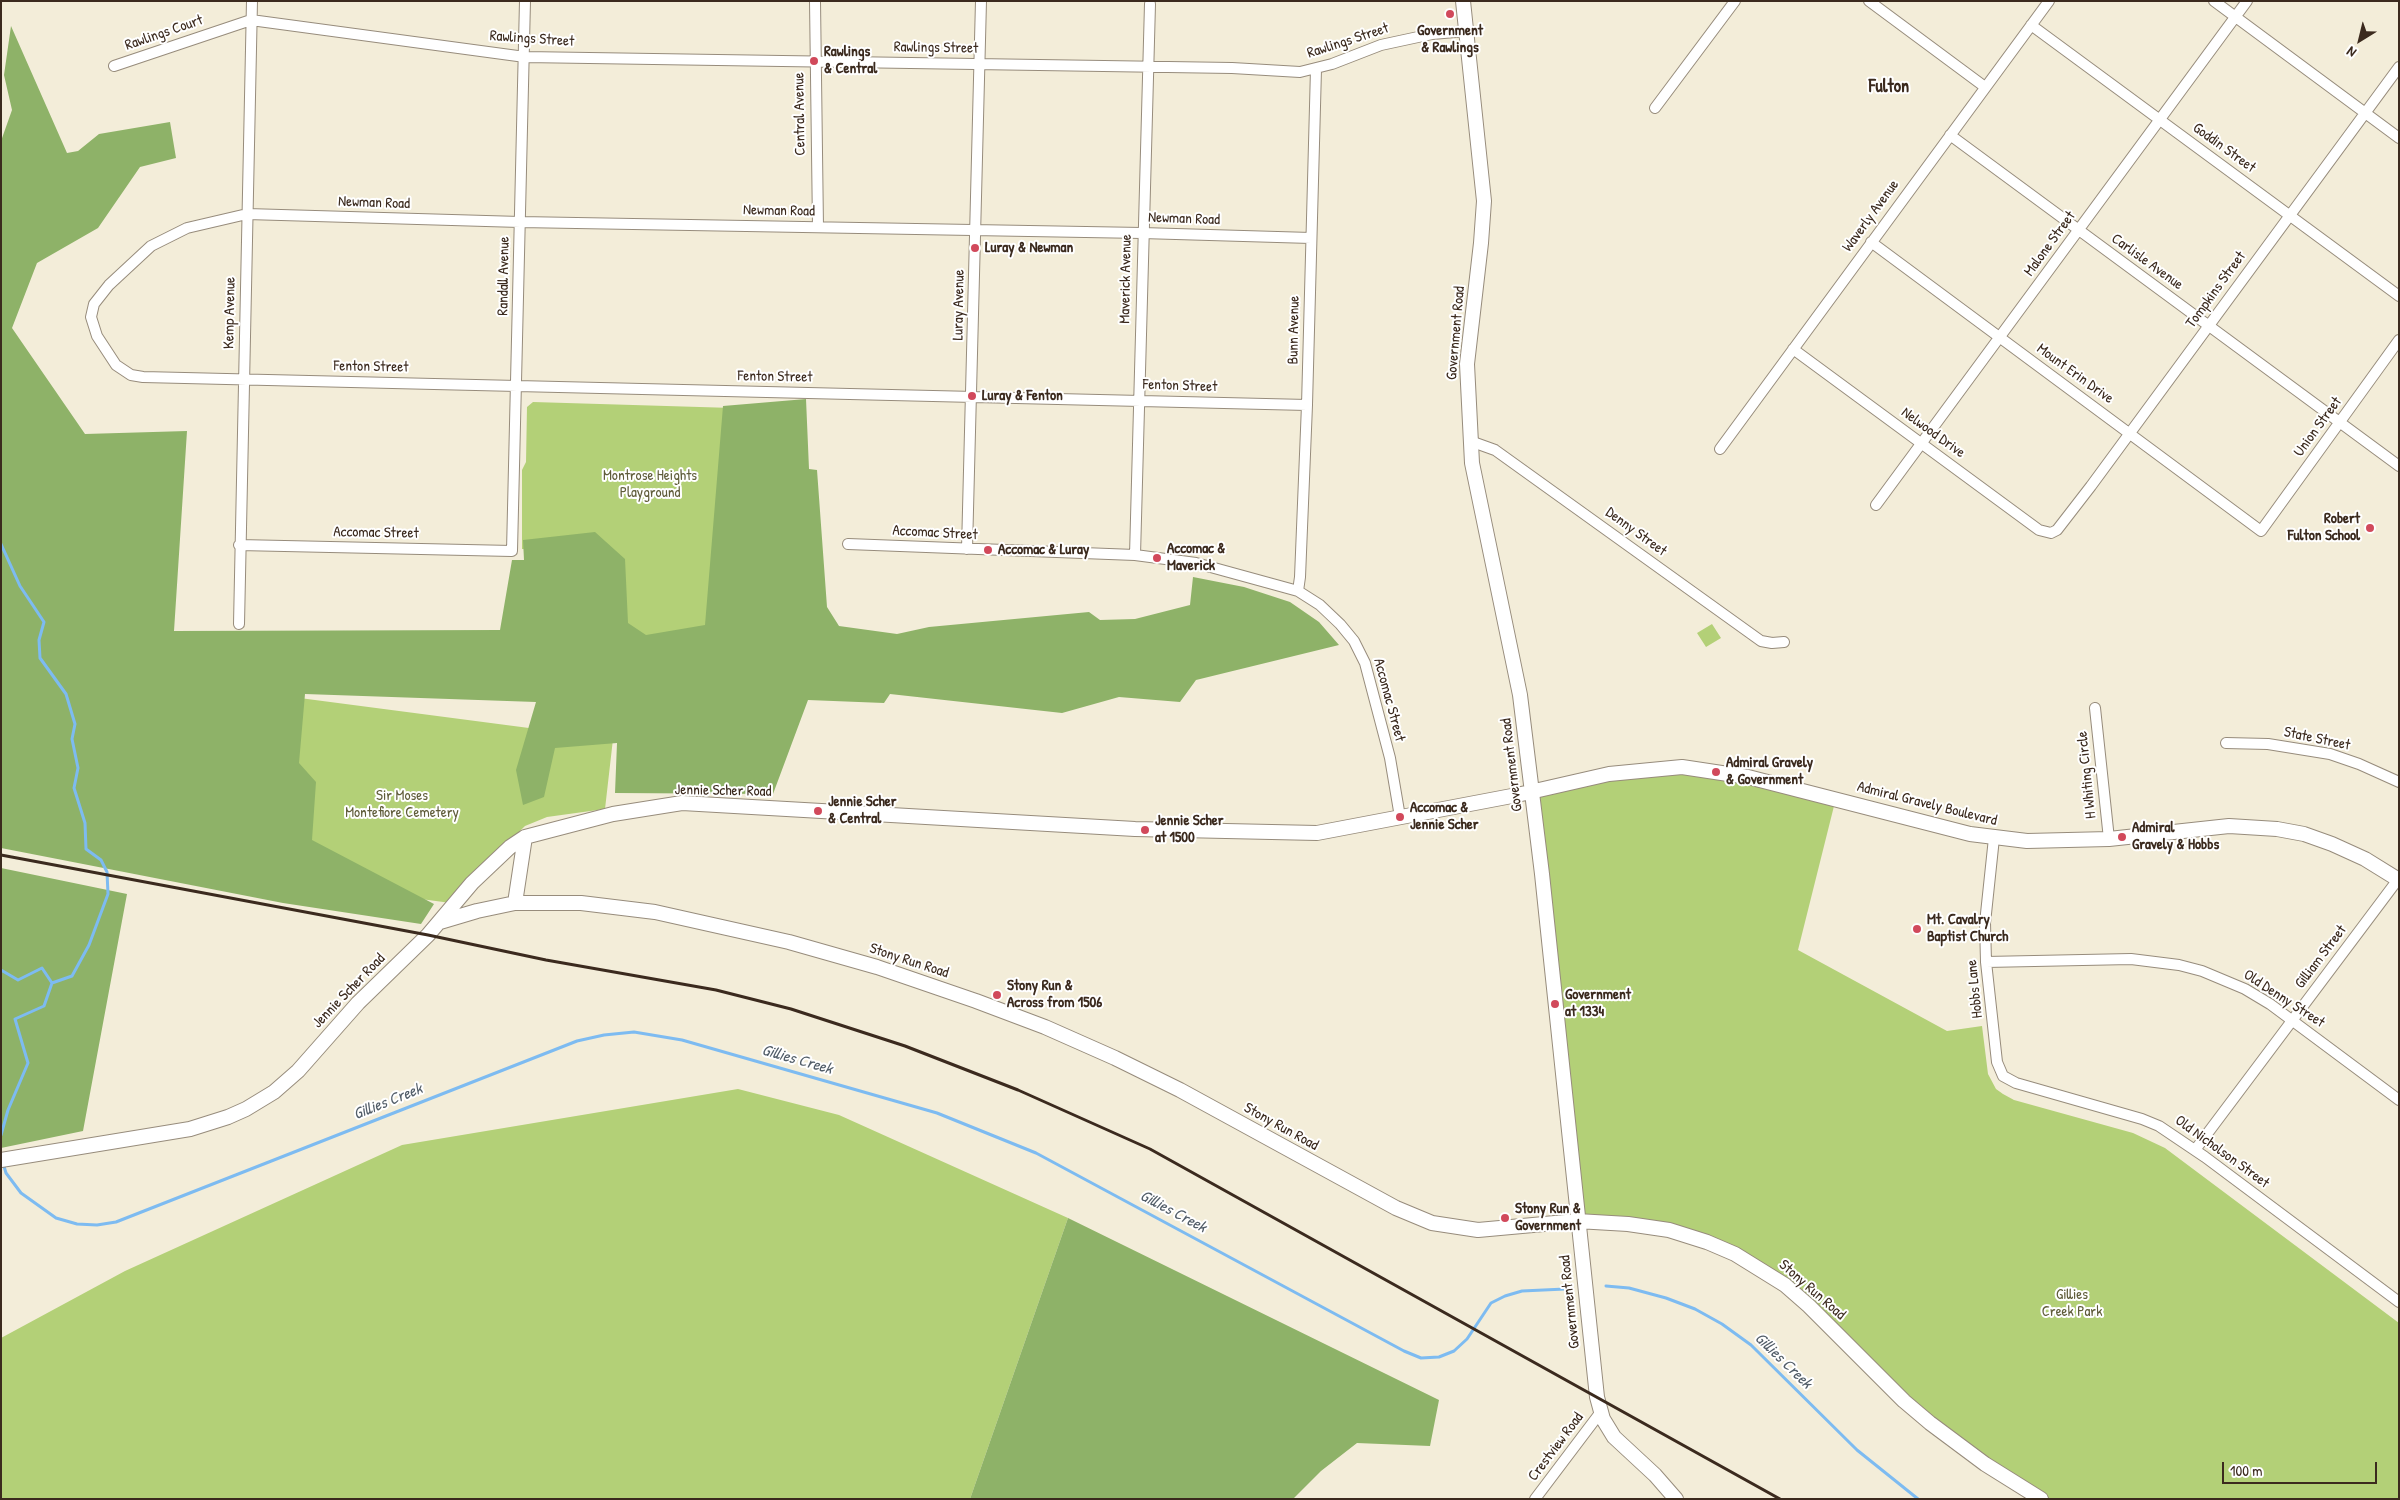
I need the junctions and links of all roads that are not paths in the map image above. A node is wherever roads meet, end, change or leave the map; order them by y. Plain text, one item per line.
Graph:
1 (252, 1) edge
2 (525, 1) edge
3 (814, 1) edge
4 (981, 1) edge
5 (1463, 1) edge
6 (1735, 1) edge
7 (1869, 1) edge
8 (2049, 1) edge
9 (2214, 1) edge
10 (2247, 1) edge
11 (1150, 4) dead end
12 (2235, 17) junction
13 (251, 20) junction
14 (2031, 25) junction
15 (1467, 31) junction
16 (525, 57) junction
17 (814, 61) junction
18 (980, 64) junction
19 (114, 66) dead end
20 (1147, 67) junction
21 (2399, 67) edge
22 (1316, 69) junction
23 (1985, 87) junction
24 (1655, 108) dead end
25 (2365, 113) junction
26 (2160, 121) junction
27 (1950, 135) junction
28 (2399, 138) edge
29 (247, 214) junction
30 (2290, 215) junction
31 (520, 222) junction
32 (818, 227) junction
33 (975, 231) junction
34 (2079, 231) junction
35 (1142, 233) junction
36 (1311, 238) junction
37 (1871, 242) junction
38 (2399, 296) edge
39 (94, 304) joint
40 (2209, 326) junction
41 (2000, 338) junction
42 (2399, 340) edge
43 (1793, 349) junction
44 (244, 379) junction
45 (517, 387) junction
46 (972, 396) junction
47 (1139, 400) junction
48 (1307, 405) junction
49 (2340, 424) junction
50 (2130, 433) junction
51 (1470, 441) junction
52 (1921, 443) junction
53 (1720, 450) dead end
54 (2399, 466) edge
55 (1876, 505) dead end
56 (2057, 530) joint
57 (2261, 531) joint
58 (848, 544) dead end
59 (239, 545) junction
60 (967, 549) junction
61 (512, 551) joint
62 (1135, 555) junction
63 (1298, 591) junction
64 (238, 624) dead end
65 (1784, 642) dead end
66 (2095, 708) dead end
67 (2226, 743) dead end
68 (2399, 782) edge
69 (1532, 792) junction
70 (1400, 817) junction
71 (525, 837) junction
72 (1994, 838) junction
73 (2108, 839) junction
74 (2398, 879) edge
75 (516, 904) junction
76 (440, 922) junction
77 (1986, 962) junction
78 (2292, 1020) junction
79 (2003, 1076) joint
80 (2399, 1100) edge
81 (2195, 1150) junction
82 (1, 1160) edge
83 (1577, 1222) junction
84 (2399, 1302) edge
85 (1600, 1413) junction
86 (1536, 1499) edge
87 (1676, 1499) edge
88 (2041, 1499) edge

1 - 13 street, Kemp Avenue
2 - 16 street, Randall Avenue
3 - 17 street, Central Avenue
4 - 18 street, Luray Avenue
5 - 15 street, Government Road
6 - 24 street
7 - 23 street
8 - 14 street, Waverly Avenue
9 - 12 street
10 - 12 street, Malone Street
11 - 20 street, Maverick Avenue
12 - 25 street
12 - 26 street, Malone Street
13 - 16 street, Rawlings Street
13 - 19 street, Rawlings Court
13 - 29 street, Kemp Avenue
14 - 23 street, Waverly Avenue
14 - 26 street, Goddin Street
15 - 22 street, Rawlings Street
15 - 51 street, Government Road
16 - 17 street, Rawlings Street
16 - 31 street, Randall Avenue
17 - 18 street, Rawlings Street
17 - 32 street, Central Avenue
18 - 20 street, Rawlings Street
18 - 33 street, Luray Avenue
20 - 22 street, Rawlings Street
20 - 35 street, Maverick Avenue
21 - 25 street, Tompkins Street
22 - 36 street, Bunn Avenue
23 - 27 street, Waverly Avenue
25 - 28 street
25 - 30 street, Tompkins Street
26 - 30 street, Goddin Street
26 - 34 street, Malone Street
27 - 34 street, Carlisle Avenue
27 - 37 street, Waverly Avenue
29 - 31 street, Newman Road
29 - 39 street, Newman Road
29 - 44 street, Kemp Avenue
30 - 38 street, Goddin Street
30 - 40 street, Tompkins Street
31 - 32 street, Newman Road
31 - 45 street, Randall Avenue
32 - 33 street, Newman Road
33 - 35 street, Newman Road
33 - 46 street, Luray Avenue
34 - 40 street, Carlisle Avenue
34 - 41 street, Malone Street
35 - 36 street, Newman Road
35 - 47 street, Maverick Avenue
36 - 48 street, Bunn Avenue
37 - 41 street, Mount Erin Drive
37 - 43 street, Waverly Avenue
39 - 44 street, Fenton Street
40 - 49 street, Carlisle Avenue
40 - 50 street, Tompkins Street
41 - 50 street, Mount Erin Drive
41 - 52 street, Malone Street
42 - 49 street, Union Street
43 - 52 street, Nelwood Drive
43 - 53 street, Waverly Avenue
44 - 45 street, Fenton Street
44 - 59 street, Kemp Avenue
45 - 46 street, Fenton Street
45 - 61 street, Randall Avenue
46 - 47 street, Fenton Street
46 - 60 street, Luray Avenue
47 - 48 street, Fenton Street
47 - 62 street, Maverick Avenue
48 - 63 street, Bunn Avenue
49 - 54 street, Carlisle Avenue
49 - 57 street, Union Street
50 - 56 street, Tompkins Street
50 - 57 street, Mount Erin Drive
51 - 65 street, Denny Street
51 - 69 street, Government Road
52 - 55 street, Malone Street
52 - 56 street, Nelwood Drive
58 - 60 street, Accomac Street
59 - 61 street, Accomac Street
59 - 64 street, Kemp Avenue
60 - 62 street, Accomac Street
62 - 63 street, Accomac Street
63 - 70 street, Accomac Street
66 - 73 street, H Whiting Circle
67 - 68 street, State Street
69 - 70 street, Jennie Scher Road
69 - 72 street, Admiral Gravely Boulevard
69 - 83 street, Government Road
70 - 71 street, Jennie Scher Road
71 - 75 street
71 - 76 street, Jennie Scher Road
72 - 73 street, Admiral Gravely Boulevard
72 - 77 street, Hobbs Lane
73 - 74 street, Admiral Gravely Boulevard
74 - 78 street, Gilliam Street
75 - 76 street, Stony Run Road
75 - 83 street, Stony Run Road
76 - 82 street, Jennie Scher Road
77 - 78 street, Old Denny Street
77 - 79 street, Hobbs Lane
78 - 80 street, Old Denny Street
78 - 81 street, Gilliam Street
79 - 81 street, Old Nicholson Street
81 - 84 street, Old Nicholson Street
83 - 85 street, Government Road
83 - 88 street, Stony Run Road
85 - 86 street, Crestview Road
85 - 87 street, Government Road

